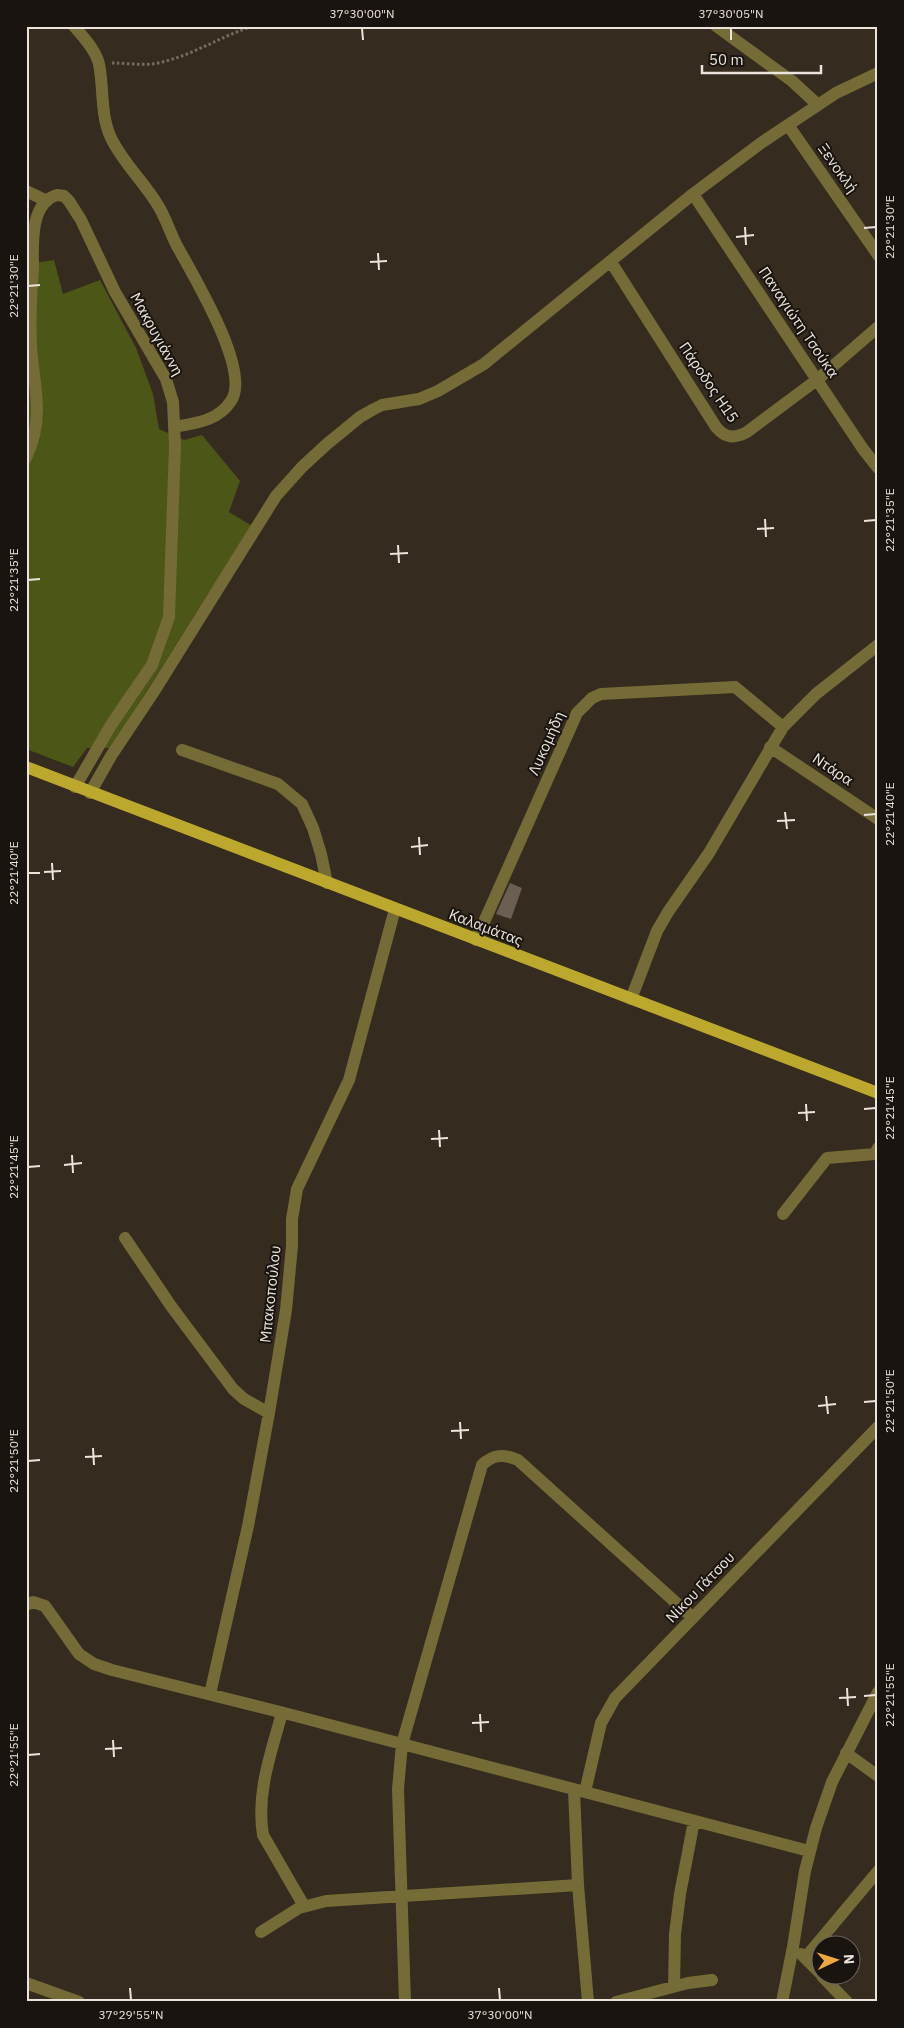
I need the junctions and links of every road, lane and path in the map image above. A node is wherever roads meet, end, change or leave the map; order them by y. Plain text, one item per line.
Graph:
1 (74, 26) edge
2 (252, 26) edge
3 (716, 26) edge
4 (99, 64) junction
5 (878, 73) edge
6 (818, 104) junction
7 (788, 125) junction
8 (26, 192) edge
9 (694, 194) junction
10 (47, 201) junction
11 (878, 255) edge
12 (611, 262) junction
13 (878, 327) edge
14 (818, 379) junction
15 (174, 426) junction
16 (26, 458) edge
17 (878, 468) edge
18 (878, 645) edge
19 (783, 727) junction
20 (770, 747) junction
21 (182, 750) dead end
22 (26, 767) edge
23 (83, 790) junction
24 (878, 819) edge
25 (327, 883) junction
26 (395, 909) junction
27 (476, 940) junction
28 (631, 999) junction
29 (878, 1094) edge
30 (878, 1148) edge
31 (783, 1214) dead end
32 (125, 1238) dead end
33 (269, 1413) junction
34 (878, 1427) edge
35 (26, 1605) edge
36 (693, 1618) junction
37 (878, 1692) edge
38 (210, 1694) junction
39 (282, 1713) junction
40 (402, 1744) junction
41 (846, 1752) junction
42 (878, 1776) edge
43 (580, 1791) junction
44 (694, 1821) junction
45 (809, 1851) junction
46 (878, 1871) edge
47 (578, 1886) junction
48 (402, 1897) junction
49 (304, 1906) junction
50 (261, 1932) dead end
51 (794, 1946) junction
52 (805, 1958) junction
53 (812, 1965) edge
54 (712, 1980) dead end
55 (26, 1982) edge
56 (674, 1986) junction
57 (832, 1986) edge
58 (79, 2002) edge
59 (405, 2002) edge
60 (588, 2002) edge
61 (616, 2002) edge
62 (782, 2002) edge
63 (847, 2002) edge

1 - 4 street
2 - 4 path
3 - 6 street
4 - 15 street
5 - 6 street
6 - 7 street
7 - 9 street
7 - 11 street, Ξενοκλή
8 - 10 street
9 - 12 street
9 - 14 street, Παναγιώτη Τσούκα
10 - 15 street, Μακρυγιάννη
10 - 16 street
12 - 14 street, Πάροδος Η15
12 - 23 street
13 - 14 street, Πάροδος Η15
14 - 17 street, Παναγιώτη Τσούκα
15 - 23 street, Μακρυγιάννη
18 - 19 street
19 - 20 street
19 - 27 street, Λυκομήδη
20 - 24 street, Ντάρα
20 - 28 street
21 - 25 street
22 - 23 main road, Καλαμάτας
23 - 25 main road, Καλαμάτας
25 - 26 main road, Καλαμάτας
26 - 27 main road, Καλαμάτας
26 - 33 street, Μπακοπούλου
27 - 28 main road, Καλαμάτας
28 - 29 main road, Καλαμάτας
30 - 31 street
32 - 33 street
33 - 38 street, Μπακοπούλου
34 - 36 street, Νίκου Γάτσου
35 - 38 street
36 - 40 street
36 - 43 street, Νίκου Γάτσου
37 - 41 street
38 - 39 street
39 - 40 street
39 - 49 street
40 - 43 street
40 - 48 street
41 - 42 street
41 - 45 street
43 - 44 street
43 - 47 street, Νίκου Γάτσου
44 - 45 street
44 - 56 street
45 - 51 street
46 - 52 street
47 - 48 street
47 - 60 street, Νίκου Γάτσου
48 - 49 street
48 - 59 street
49 - 50 street
51 - 52 street
51 - 62 street
52 - 53 street
54 - 56 street
55 - 58 street
56 - 61 street
57 - 63 street

